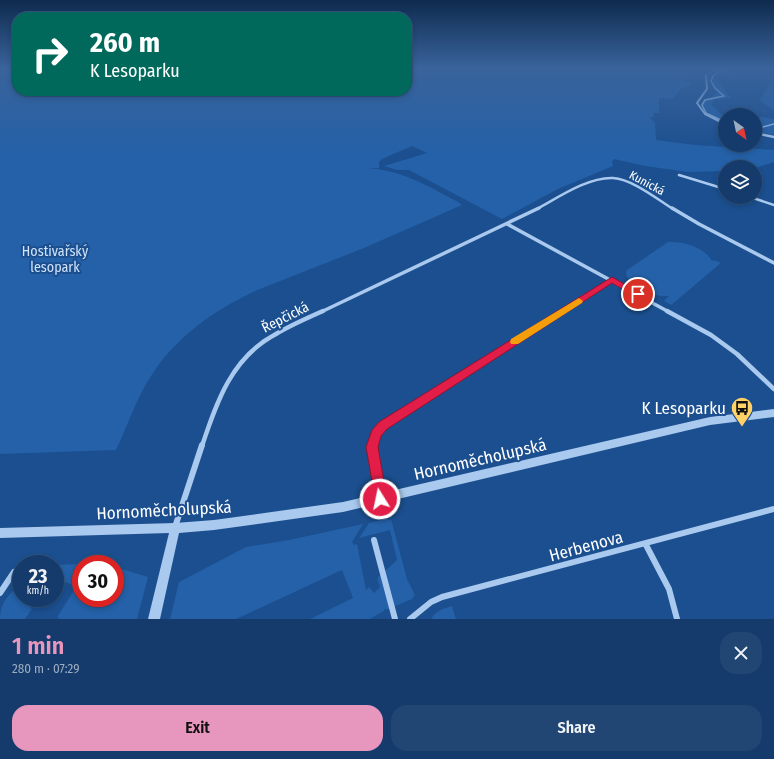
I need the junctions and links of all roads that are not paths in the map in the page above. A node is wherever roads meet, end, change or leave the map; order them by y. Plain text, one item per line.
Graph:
1 (702, 96) edge
2 (718, 121) edge
3 (762, 134) edge
4 (774, 137) edge
5 (680, 175) dead end
6 (718, 187) edge
7 (762, 201) edge
8 (774, 205) edge
9 (507, 224) junction
10 (774, 263) edge
11 (612, 280) junction
12 (774, 389) edge
13 (774, 413) edge
14 (380, 499) junction
15 (774, 510) edge
16 (175, 528) junction
17 (0, 533) edge
18 (374, 540) dead end
19 (646, 544) junction
20 (12, 575) edge
21 (0, 593) edge
22 (154, 619) edge
23 (395, 619) edge
24 (410, 619) edge
25 (677, 619) edge

1 - 2 street
3 - 4 street
5 - 6 street
7 - 8 street
9 - 10 street, Kunická
9 - 11 street
9 - 16 street, Řepčická
11 - 12 street
11 - 14 street
13 - 14 street, Hornoměcholupská
14 - 16 street, Hornoměcholupská
15 - 19 street, Herbenova
16 - 17 street, Hornoměcholupská
16 - 22 street
18 - 23 street
19 - 24 street, Herbenova
19 - 25 street
20 - 21 street

